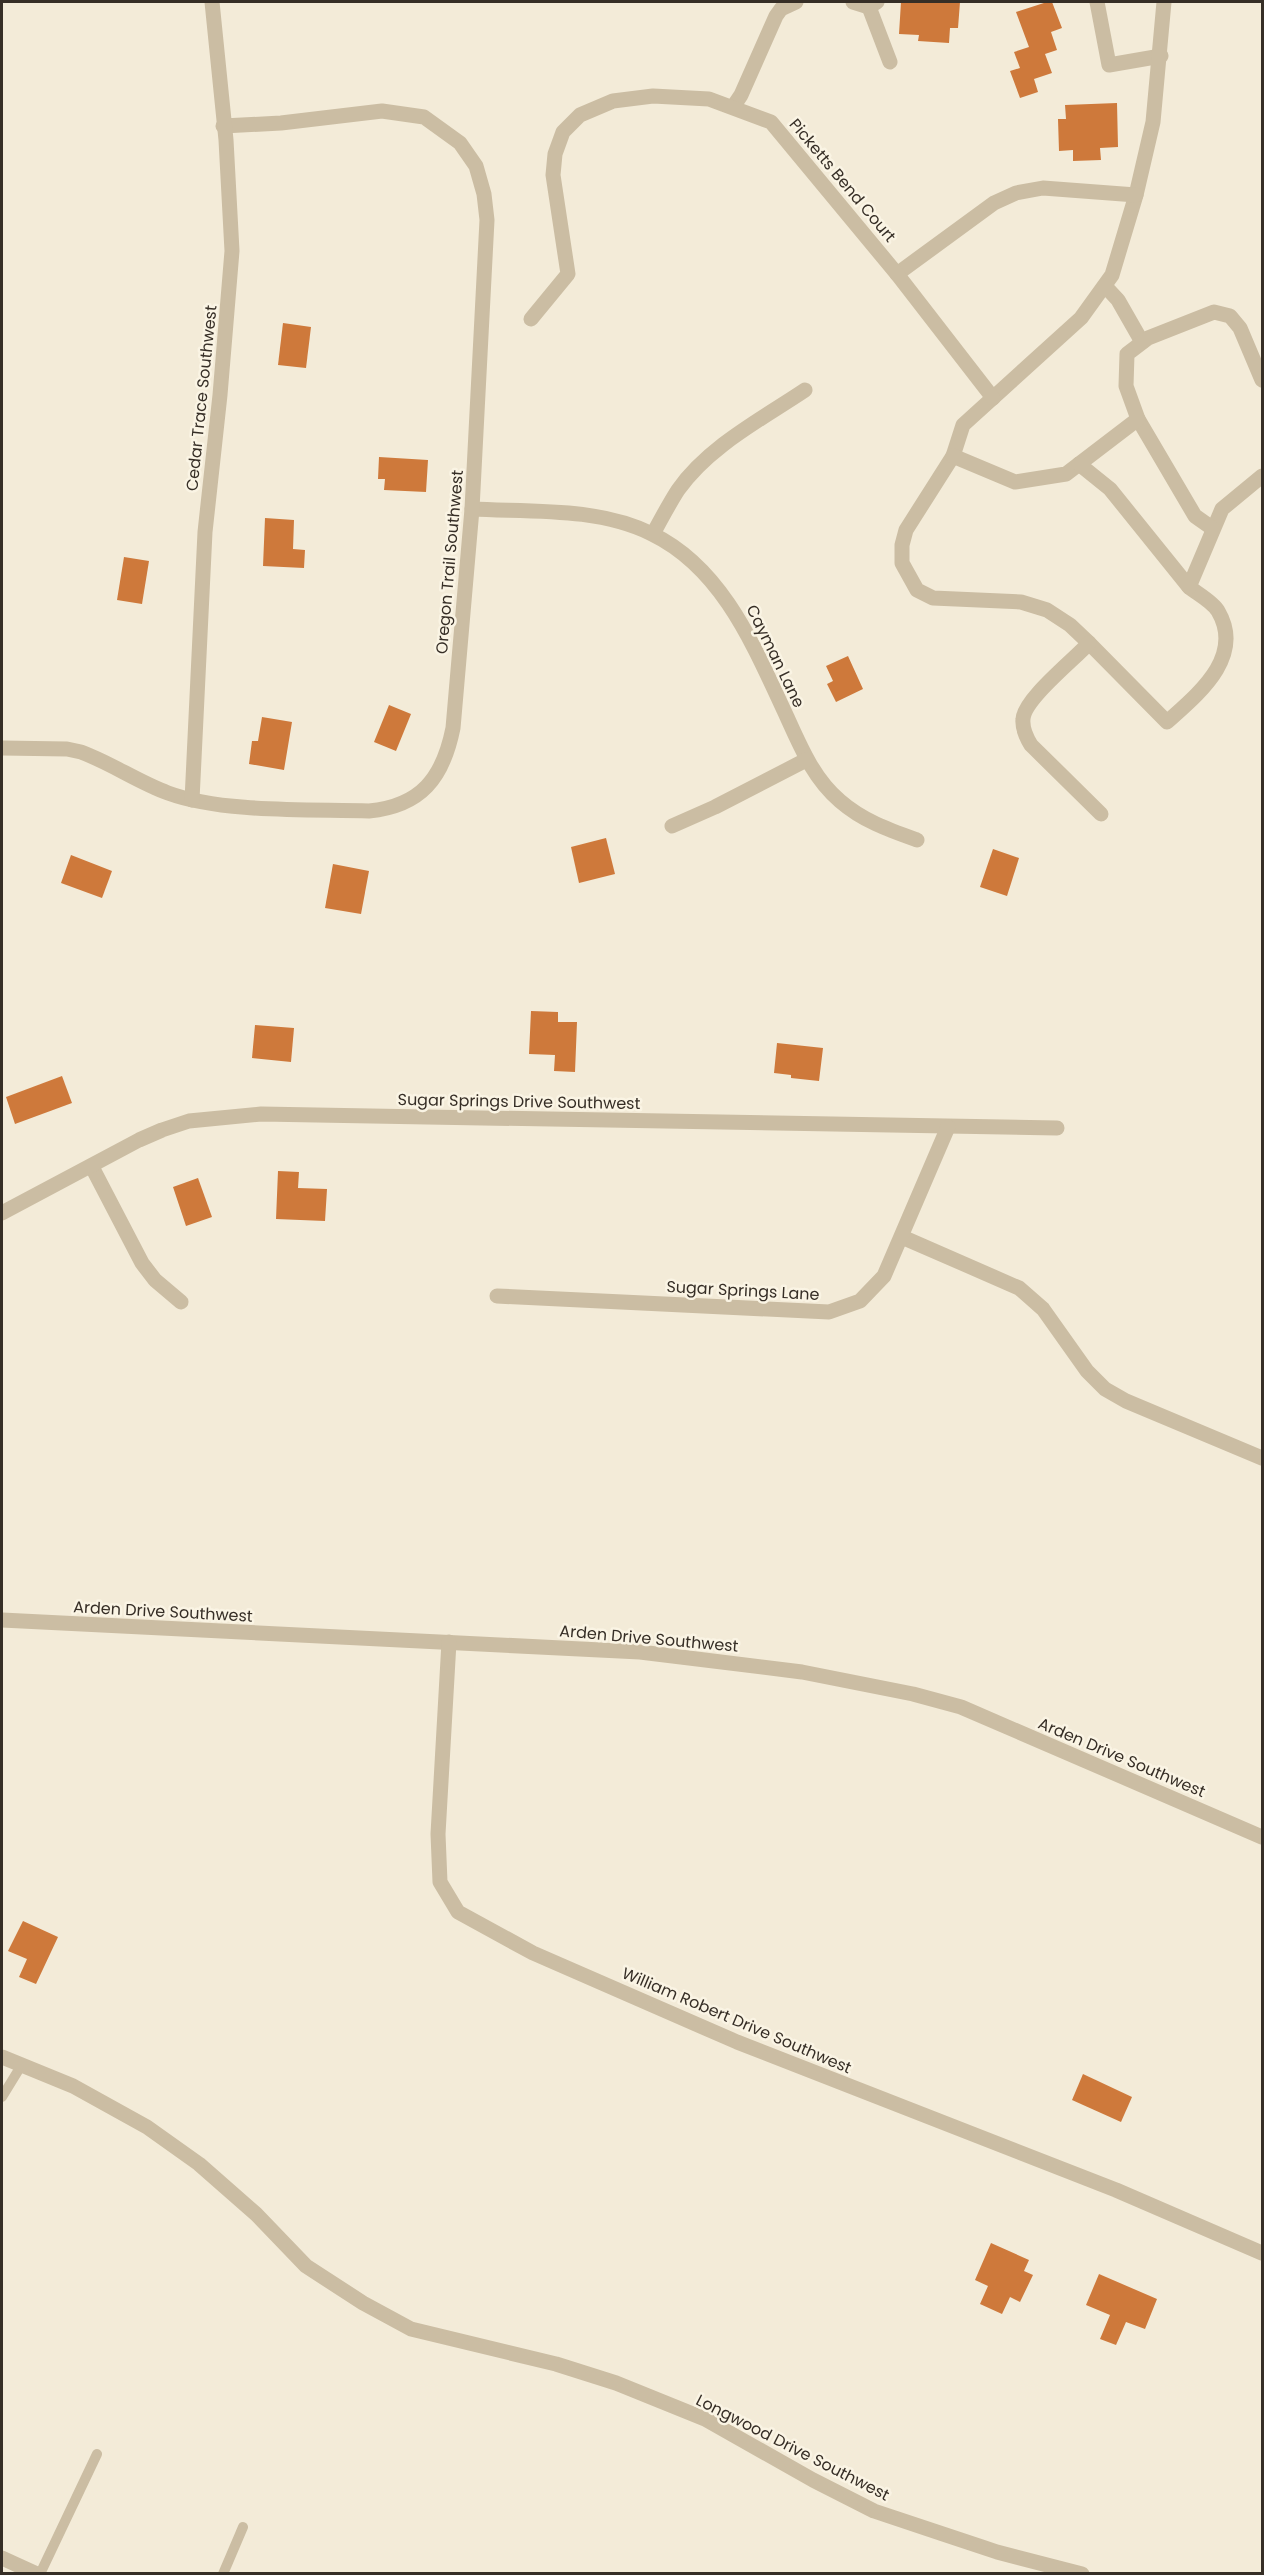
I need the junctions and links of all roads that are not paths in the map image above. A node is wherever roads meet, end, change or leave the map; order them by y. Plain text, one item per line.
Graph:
1 (212, 2) edge
2 (796, 2) edge
3 (854, 2) edge
4 (1097, 2) edge
5 (1164, 2) edge
6 (873, 4) edge
7 (1161, 56) junction
8 (890, 62) dead end
9 (733, 107) junction
10 (223, 126) junction
11 (1136, 195) junction
12 (897, 274) junction
13 (1105, 286) junction
14 (531, 319) dead end
15 (1142, 342) junction
16 (1263, 380) edge
17 (805, 390) dead end
18 (993, 398) junction
19 (1138, 419) junction
20 (954, 456) junction
21 (1079, 464) junction
22 (1263, 476) edge
23 (472, 509) junction
24 (1212, 528) junction
25 (653, 534) junction
26 (1190, 587) junction
27 (1089, 643) junction
28 (2, 748) edge
29 (806, 760) junction
30 (192, 800) junction
31 (1101, 814) dead end
32 (672, 826) dead end
33 (917, 840) dead end
34 (948, 1127) junction
35 (1057, 1128) dead end
36 (92, 1167) junction
37 (2, 1213) edge
38 (902, 1237) junction
39 (497, 1296) dead end
40 (181, 1302) dead end
41 (1263, 1458) edge
42 (2, 1620) edge
43 (449, 1642) junction
44 (1263, 1837) edge
45 (2, 2057) edge
46 (21, 2066) junction
47 (2, 2097) edge
48 (1263, 2253) edge
49 (97, 2454) dead end
50 (243, 2527) dead end
51 (2, 2558) edge
52 (39, 2574) edge
53 (222, 2574) edge
54 (1082, 2574) edge

1 - 10 street, Cedar Trace Southwest
2 - 9 street
3 - 6 street
4 - 7 street
5 - 7 street
6 - 8 street
7 - 11 street
9 - 12 street, Picketts Bend Court
9 - 14 street, Picketts Bend Court
10 - 23 street, Oregon Trail Southwest
10 - 30 street, Cedar Trace Southwest
11 - 12 street
11 - 13 street
12 - 18 street, Picketts Bend Court
13 - 15 street
13 - 18 street
15 - 16 street
15 - 19 street
17 - 25 street
18 - 20 street
19 - 21 street
19 - 24 street
20 - 21 street
20 - 27 street
21 - 26 street
22 - 24 street
23 - 25 street, Cayman Lane
23 - 30 street, Oregon Trail Southwest
24 - 26 street
25 - 29 street, Cayman Lane
26 - 27 street
27 - 31 street
28 - 30 street, Oregon Trail Southwest
29 - 32 street
29 - 33 street, Cayman Lane
34 - 35 street, Sugar Springs Drive Southwest
34 - 36 street, Sugar Springs Drive Southwest
34 - 38 street, Sugar Springs Lane
36 - 37 street, Sugar Springs Drive Southwest
36 - 40 street
38 - 39 street, Sugar Springs Lane
38 - 41 street
42 - 43 street, Arden Drive Southwest
43 - 44 street, Arden Drive Southwest
43 - 48 street, William Robert Drive Southwest
45 - 46 street, Longwood Drive Southwest
46 - 47 lane
46 - 54 street, Longwood Drive Southwest
49 - 52 lane
50 - 53 lane
51 - 52 street

